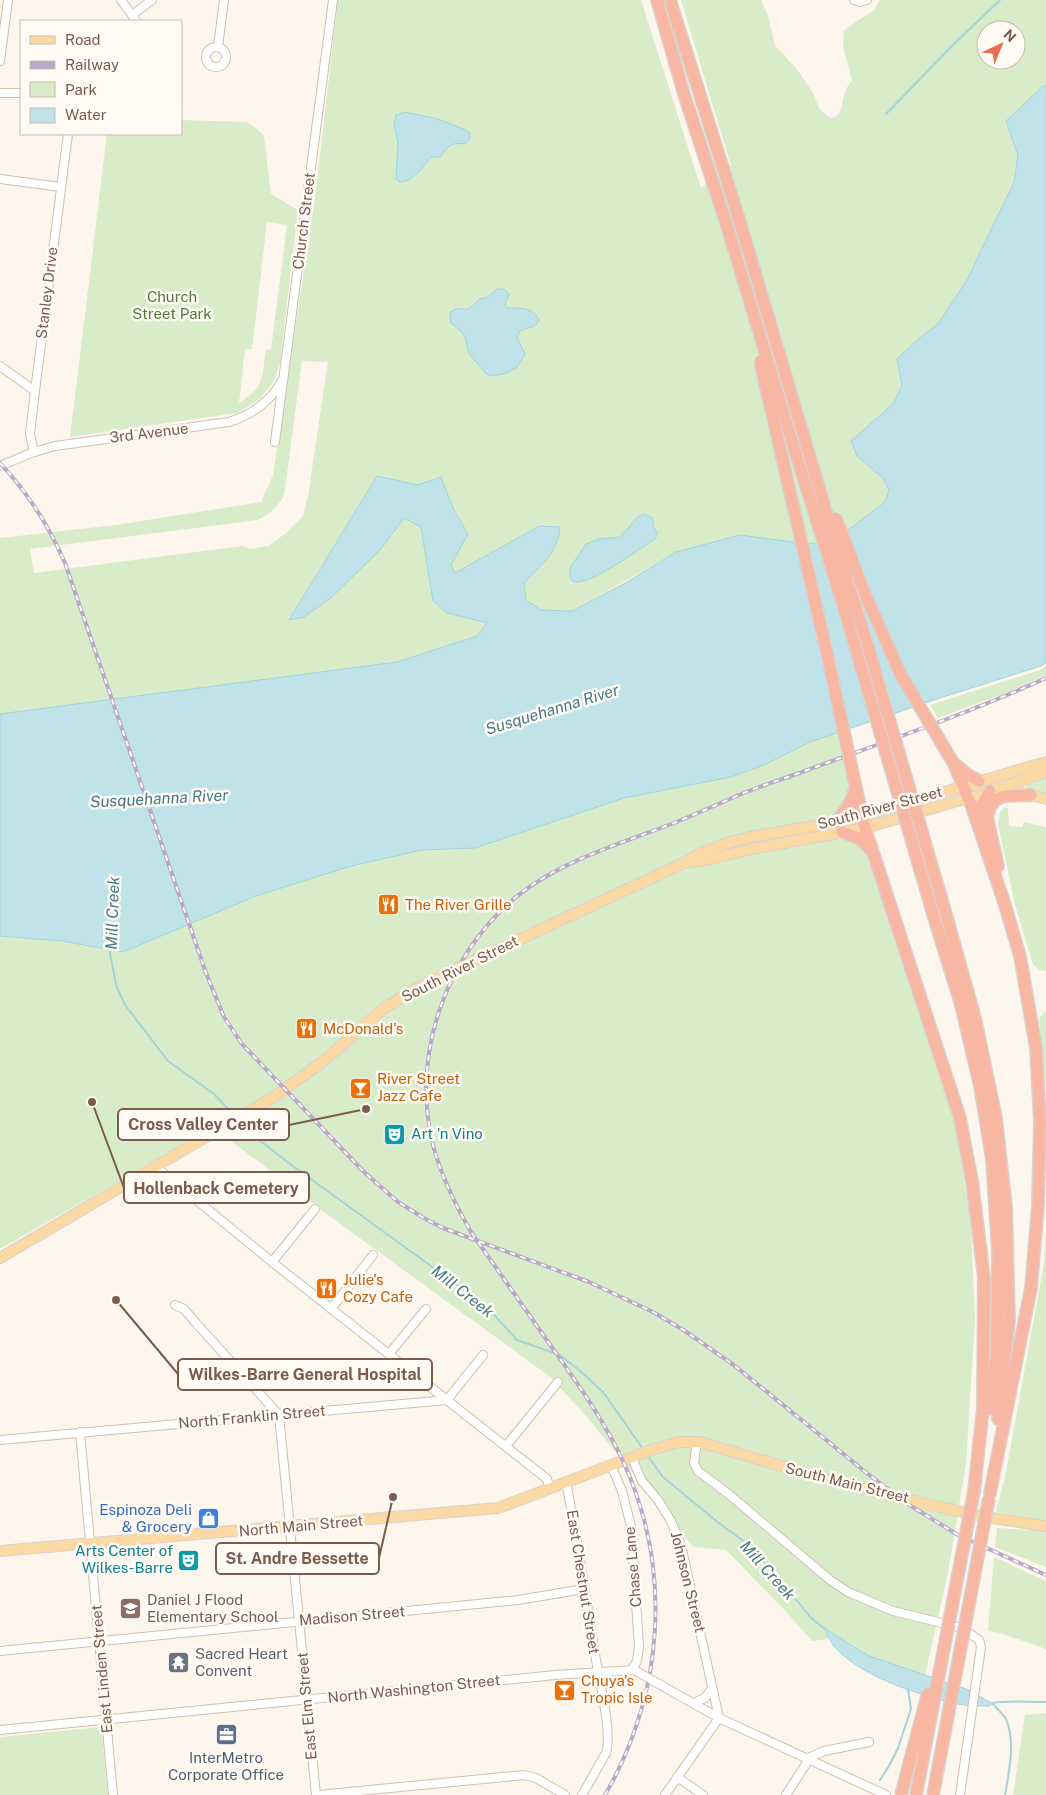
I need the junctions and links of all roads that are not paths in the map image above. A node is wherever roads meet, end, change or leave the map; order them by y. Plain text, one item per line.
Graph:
1 (8, 0) edge
2 (120, 0) edge
3 (152, 0) edge
4 (224, 0) edge
5 (333, 0) edge
6 (649, 0) edge
7 (657, 0) edge
8 (670, 0) edge
9 (676, 0) edge
10 (854, 0) edge
11 (867, 0) edge
12 (134, 18) edge
13 (218, 47) dead end
14 (0, 61) edge
15 (0, 92) edge
16 (20, 93) edge
17 (684, 94) junction
18 (68, 135) edge
19 (0, 179) edge
20 (61, 187) junction
21 (740, 222) junction
22 (727, 226) junction
23 (0, 366) edge
24 (284, 377) junction
25 (35, 391) junction
26 (274, 442) dead end
27 (808, 446) junction
28 (34, 452) junction
29 (0, 466) edge
30 (1046, 762) edge
31 (954, 764) junction
32 (1046, 772) edge
33 (979, 781) junction
34 (854, 783) junction
35 (964, 785) junction
36 (995, 790) junction
37 (1032, 796) junction
38 (969, 798) junction
39 (1046, 799) edge
40 (862, 816) junction
41 (840, 827) junction
42 (865, 828) junction
43 (874, 854) junction
44 (990, 858) junction
45 (1004, 902) junction
46 (155, 1166) junction
47 (315, 1209) dead end
48 (373, 1255) dead end
49 (0, 1258) edge
50 (272, 1262) junction
51 (175, 1305) dead end
52 (331, 1309) junction
53 (426, 1309) dead end
54 (389, 1354) junction
55 (483, 1355) dead end
56 (558, 1382) dead end
57 (447, 1400) junction
58 (280, 1415) junction
59 (80, 1432) junction
60 (0, 1440) edge
61 (697, 1442) junction
62 (506, 1446) junction
63 (653, 1449) joint
64 (635, 1456) junction
65 (612, 1465) junction
66 (566, 1482) junction
67 (549, 1487) junction
68 (974, 1491) junction
69 (990, 1496) junction
70 (1046, 1526) edge
71 (290, 1527) junction
72 (90, 1543) junction
73 (0, 1551) edge
74 (584, 1589) junction
75 (952, 1600) junction
76 (300, 1621) junction
77 (99, 1642) junction
78 (0, 1651) edge
79 (598, 1671) junction
80 (634, 1671) junction
81 (712, 1688) junction
82 (307, 1700) junction
83 (693, 1703) junction
84 (719, 1718) junction
85 (106, 1719) junction
86 (0, 1730) edge
87 (869, 1742) dead end
88 (808, 1758) junction
89 (677, 1777) junction
90 (113, 1795) edge
91 (317, 1795) edge
92 (564, 1795) edge
93 (582, 1795) edge
94 (665, 1795) edge
95 (703, 1795) edge
96 (786, 1795) edge
97 (886, 1795) edge
98 (901, 1795) edge
99 (916, 1795) edge
100 (933, 1795) edge
101 (960, 1795) edge

1 - 14 street
2 - 12 street
3 - 12 street
4 - 13 street
5 - 24 street, Church Street
6 - 17 highway
7 - 17 highway
8 - 21 highway
9 - 21 highway
10 - 11 street
15 - 16 street
17 - 22 highway
18 - 20 street, Stanley Drive
19 - 20 street
20 - 25 street, Stanley Drive
21 - 27 highway, bridge
22 - 34 highway, bridge
22 - 68 highway, bridge
23 - 25 street
24 - 26 street, Church Street
24 - 28 street, 3rd Avenue
25 - 28 street, Stanley Drive
27 - 31 highway, bridge
27 - 69 highway, bridge
28 - 29 street, 3rd Avenue
30 - 33 main road, South River Street
31 - 33 highway
31 - 35 highway
32 - 36 main road, South River Street
33 - 35 main road, South River Street
33 - 36 main road
34 - 40 highway
34 - 41 highway
35 - 38 highway
35 - 40 main road, South River Street
36 - 37 main road
36 - 38 main road, South River Street
36 - 44 highway
37 - 39 main road
37 - 45 highway
38 - 42 main road, South River Street
38 - 44 highway
40 - 41 main road, South River Street
40 - 42 highway
41 - 42 main road, South River Street
41 - 43 highway
41 - 46 main road, South River Street, bridge
42 - 43 highway
43 - 68 highway
44 - 45 highway
45 - 69 highway
46 - 49 main road, South River Street
46 - 50 street
47 - 50 street
48 - 52 street
50 - 52 street
51 - 58 street
52 - 54 street
53 - 54 street
54 - 57 street
55 - 57 street
56 - 62 street
57 - 58 street, North Franklin Street
57 - 62 street
58 - 59 street, North Franklin Street
58 - 71 street, East Elm Street
59 - 60 street, North Franklin Street
59 - 72 street, East Linden Street
61 - 63 main road, South Main Street
61 - 70 main road, South Main Street
61 - 101 street
62 - 67 street
63 - 64 main road, North Main Street
64 - 65 main road, North Main Street
64 - 81 street, Johnson Street
65 - 66 main road, North Main Street
65 - 80 street, Chase Lane
66 - 67 main road, North Main Street
66 - 74 street, East Chestnut Street
67 - 71 main road, North Main Street
68 - 75 highway, bridge
69 - 100 highway, bridge
71 - 72 main road, North Main Street
71 - 76 street, East Elm Street
72 - 73 main road, North Main Street
72 - 77 street, East Linden Street
74 - 76 street, Madison Street
74 - 79 street, East Chestnut Street
75 - 98 highway, bridge
75 - 99 highway, bridge
76 - 77 street, Madison Street
76 - 82 street, East Elm Street
77 - 78 street, Madison Street
77 - 85 street, East Linden Street
79 - 80 street, North Washington Street
79 - 82 street, North Washington Street
79 - 93 street, East Chestnut Street
80 - 83 street, North Washington Street, bridge
81 - 83 street
81 - 84 street, Johnson Street
82 - 85 street, North Washington Street
82 - 91 street, East Elm Street
83 - 84 street, North Washington Street
84 - 88 street, North Washington Street
84 - 89 street
85 - 86 street, North Washington Street
85 - 90 street, East Linden Street
87 - 88 street
88 - 96 street
88 - 97 street, North Washington Street
89 - 94 street
89 - 95 street
91 - 92 street

